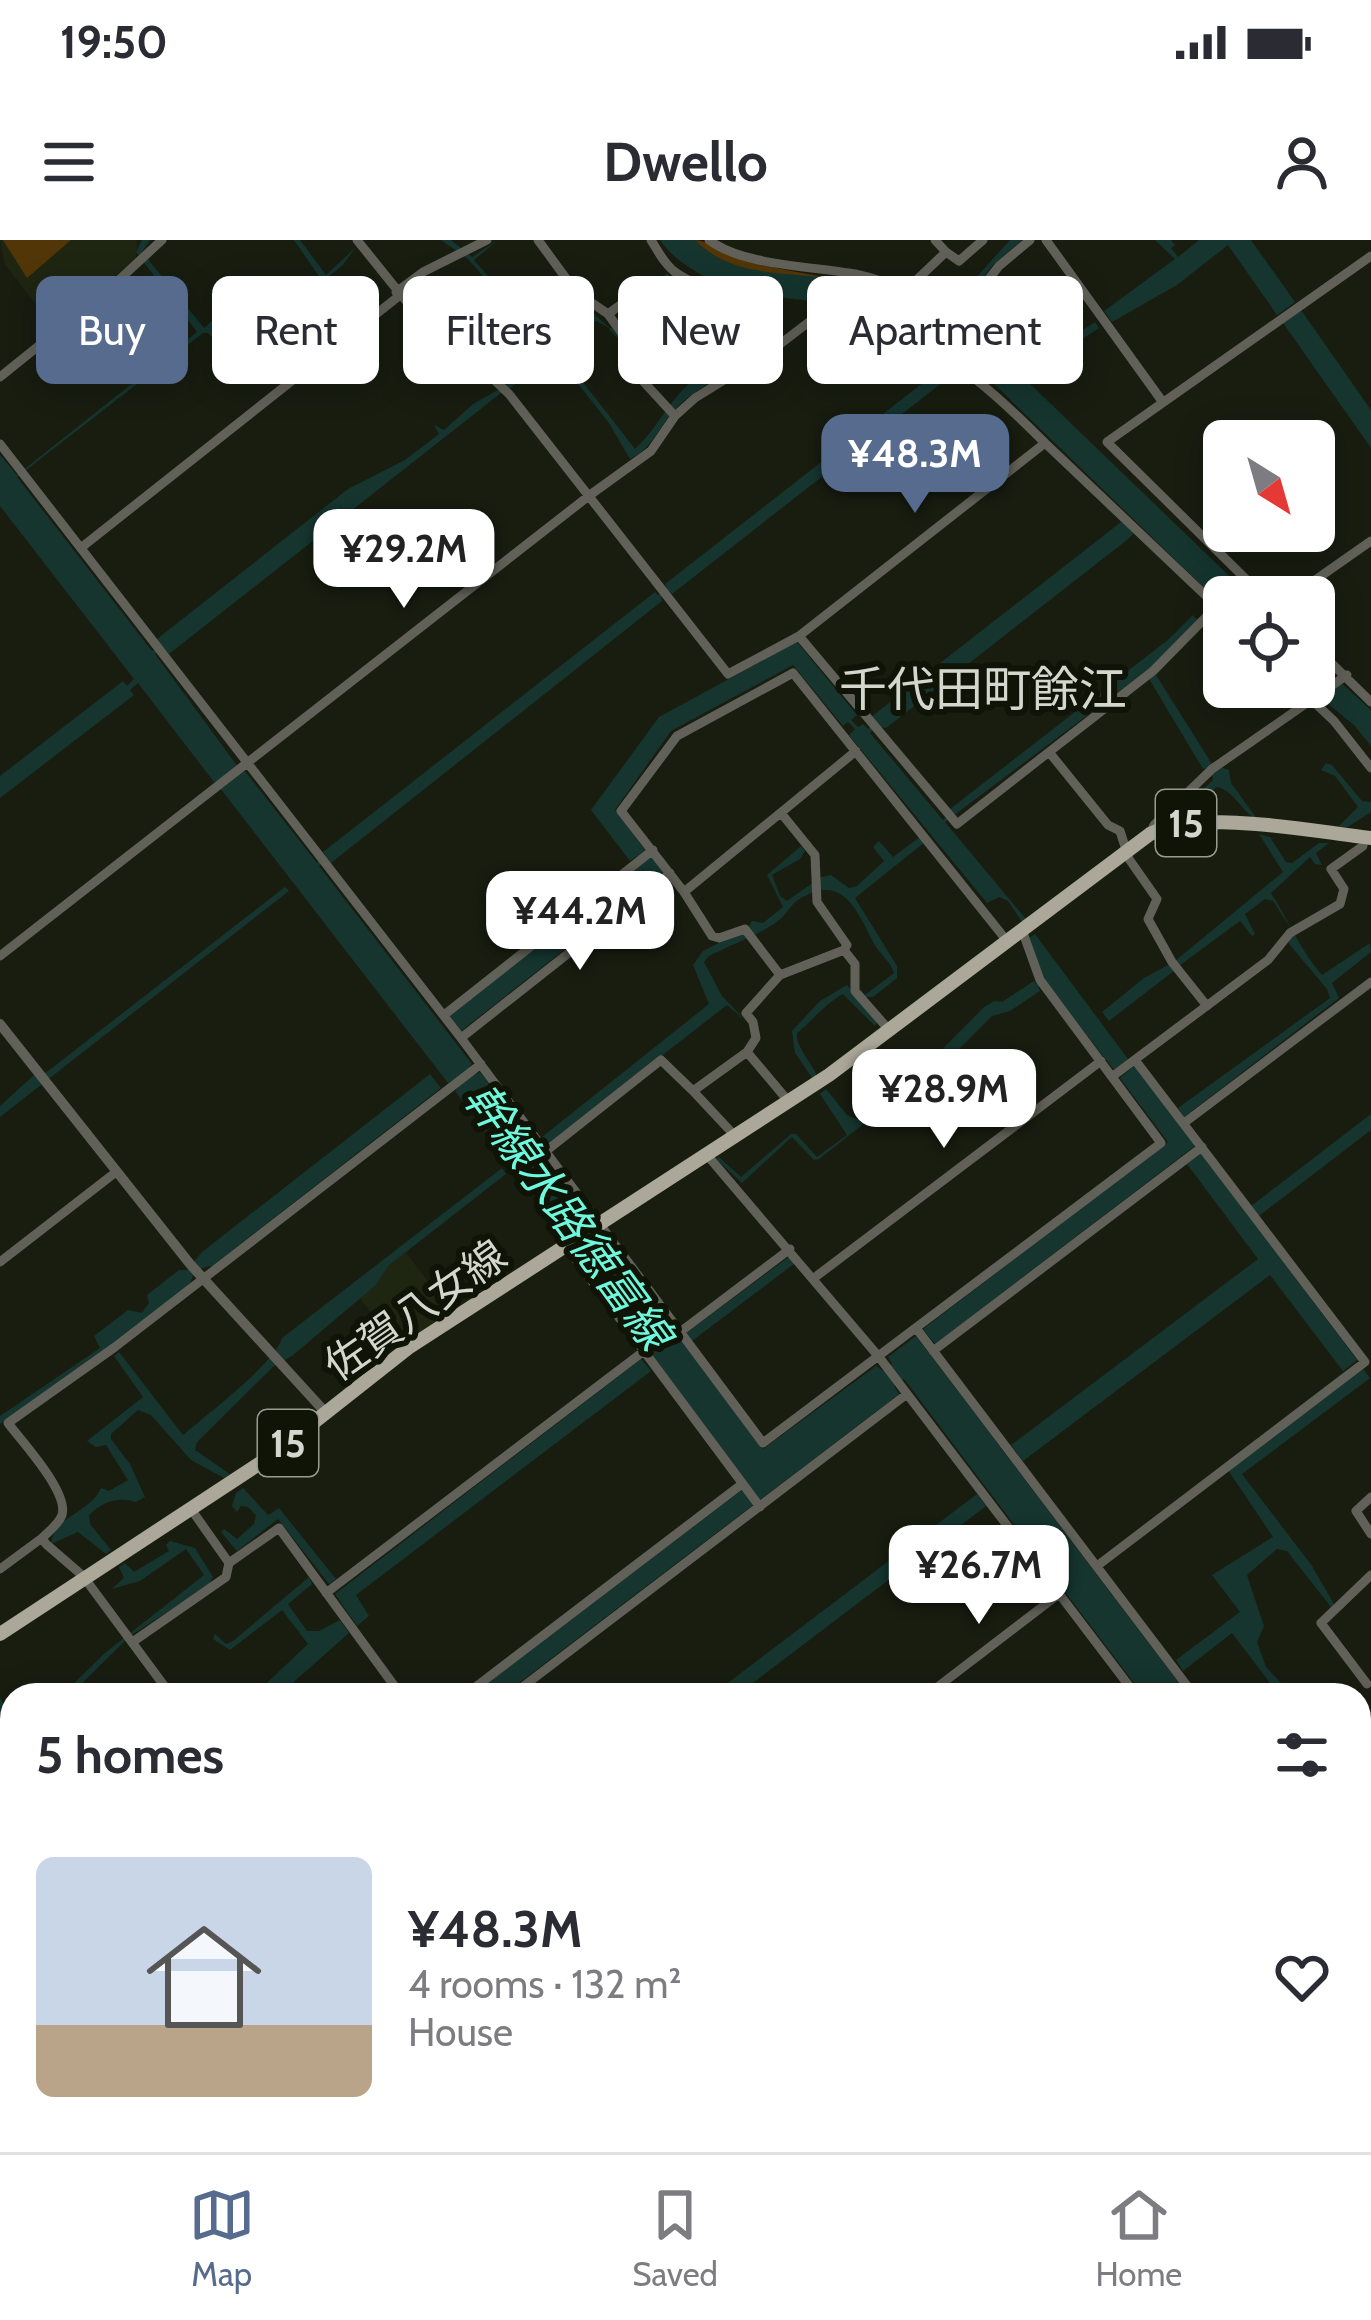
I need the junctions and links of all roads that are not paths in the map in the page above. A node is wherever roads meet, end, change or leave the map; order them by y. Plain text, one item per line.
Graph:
1 (161, 240) edge
2 (357, 240) edge
3 (487, 240) edge
4 (538, 240) edge
5 (651, 240) edge
6 (709, 240) edge
7 (935, 240) edge
8 (983, 240) edge
9 (1030, 240) edge
10 (1052, 242) edge
11 (946, 252) junction
12 (1371, 256) edge
13 (989, 260) junction
14 (683, 276) edge
15 (863, 276) edge
16 (921, 276) edge
17 (981, 276) edge
18 (397, 294) junction
19 (618, 307) edge
20 (608, 314) junction
21 (618, 328) edge
22 (783, 342) edge
23 (0, 376) edge
24 (646, 384) edge
25 (717, 384) edge
26 (1162, 401) junction
27 (672, 413) junction
28 (1045, 443) junction
29 (0, 444) edge
30 (590, 495) junction
31 (1371, 541) edge
32 (82, 548) junction
33 (1243, 576) edge
34 (1321, 576) edge
35 (1203, 592) edge
36 (1203, 625) edge
37 (800, 636) junction
38 (1335, 666) edge
39 (1346, 676) junction
40 (1335, 684) edge
41 (1371, 702) edge
42 (1301, 708) edge
43 (1319, 708) edge
44 (861, 725) junction
45 (856, 751) junction
46 (1049, 752) junction
47 (244, 764) junction
48 (1371, 768) edge
49 (781, 813) junction
50 (1150, 834) junction
51 (1368, 837) edge
52 (1127, 850) junction
53 (645, 856) junction
54 (670, 873) junction
55 (684, 892) junction
56 (1027, 927) junction
57 (1007, 941) junction
58 (844, 950) junction
59 (0, 956) edge
60 (780, 975) junction
61 (1371, 982) edge
62 (1207, 1006) junction
63 (444, 1015) junction
64 (0, 1024) edge
65 (890, 1031) junction
66 (461, 1038) junction
67 (747, 1052) junction
68 (1135, 1060) junction
69 (1101, 1061) junction
70 (478, 1066) junction
71 (1113, 1076) junction
72 (693, 1090) junction
73 (789, 1102) junction
74 (1184, 1123) junction
75 (736, 1137) junction
76 (1202, 1147) junction
77 (546, 1151) junction
78 (707, 1155) junction
79 (116, 1172) junction
80 (596, 1225) junction
81 (568, 1244) junction
82 (790, 1249) junction
83 (0, 1262) edge
84 (201, 1277) junction
85 (814, 1278) junction
86 (916, 1328) junction
87 (680, 1332) junction
88 (644, 1351) junction
89 (933, 1351) junction
90 (882, 1361) junction
91 (1368, 1366) edge
92 (904, 1390) junction
93 (326, 1413) junction
94 (4, 1425) edge
95 (751, 1495) junction
96 (1371, 1497) edge
97 (191, 1509) junction
98 (1371, 1534) edge
99 (43, 1538) junction
100 (229, 1563) junction
101 (1097, 1566) junction
102 (0, 1569) edge
103 (83, 1576) junction
104 (1371, 1576) edge
105 (326, 1593) junction
106 (1059, 1594) junction
107 (0, 1634) edge
108 (131, 1638) junction
109 (1369, 1682) edge
110 (159, 1683) edge
111 (392, 1683) edge
112 (482, 1683) edge
113 (526, 1683) edge
114 (943, 1683) edge
115 (1127, 1683) edge
116 (1185, 1683) edge

1 - 23 street
2 - 18 street
3 - 18 street
4 - 20 street
5 - 14 street
6 - 15 street
7 - 11 street
8 - 13 street
9 - 13 street
10 - 26 street
11 - 13 street
11 - 16 street
12 - 26 street
13 - 17 street
18 - 30 street
18 - 32 street
19 - 20 street
20 - 21 street
22 - 28 street
24 - 27 street
25 - 27 street
26 - 33 street
27 - 30 street
28 - 35 street
28 - 37 street
29 - 32 street
30 - 37 street
30 - 47 street
31 - 34 street
32 - 47 street
36 - 46 street
37 - 44 street
38 - 39 street
39 - 40 street
39 - 41 street
42 - 50 street
43 - 48 street
44 - 45 street
44 - 46 street
44 - 53 street
45 - 49 street
45 - 57 street
46 - 52 street
47 - 59 street
47 - 63 street
49 - 55 street
49 - 58 street
50 - 51 main road, 15
50 - 52 main road, 15
51 - 62 street
52 - 56 main road, 15
52 - 62 street
53 - 54 street
53 - 63 street
54 - 55 street
54 - 66 street
55 - 60 street
56 - 57 main road, 15
56 - 69 street
57 - 65 main road, 15
58 - 60 street
58 - 65 street
60 - 67 street
61 - 74 street
62 - 68 street
63 - 66 street
64 - 79 street
65 - 73 main road, 15
66 - 70 street
67 - 72 street
67 - 73 street
68 - 71 street
68 - 74 street
69 - 71 street
69 - 85 street
70 - 77 street
70 - 84 street
71 - 86 street
72 - 75 street
72 - 77 street
73 - 75 main road, 15
74 - 76 street
75 - 78 main road, 15
76 - 89 street
76 - 91 street
77 - 80 street
78 - 80 main road, 15
78 - 82 street
79 - 83 street
79 - 84 street
80 - 81 main road, 15
80 - 87 street
81 - 88 street
81 - 93 main road, 佐賀八女線 / 15
82 - 85 street
82 - 87 street
84 - 93 street
84 - 94 street
85 - 90 street
86 - 89 street
86 - 90 street
87 - 90 street
88 - 95 street
88 - 105 street
89 - 101 street
90 - 92 street
91 - 101 street
92 - 95 street
92 - 106 street
93 - 97 main road, 佐賀八女線 / 15
94 - 99 street
95 - 112 street
95 - 113 street
96 - 98 street
97 - 100 street
97 - 103 main road, 佐賀八女線 / 15
99 - 102 street
99 - 103 street
100 - 105 street
100 - 108 street
101 - 116 street
103 - 107 main road, 佐賀八女線 / 15
103 - 108 street
104 - 109 street
105 - 111 street
106 - 114 street
106 - 115 street
108 - 110 street

